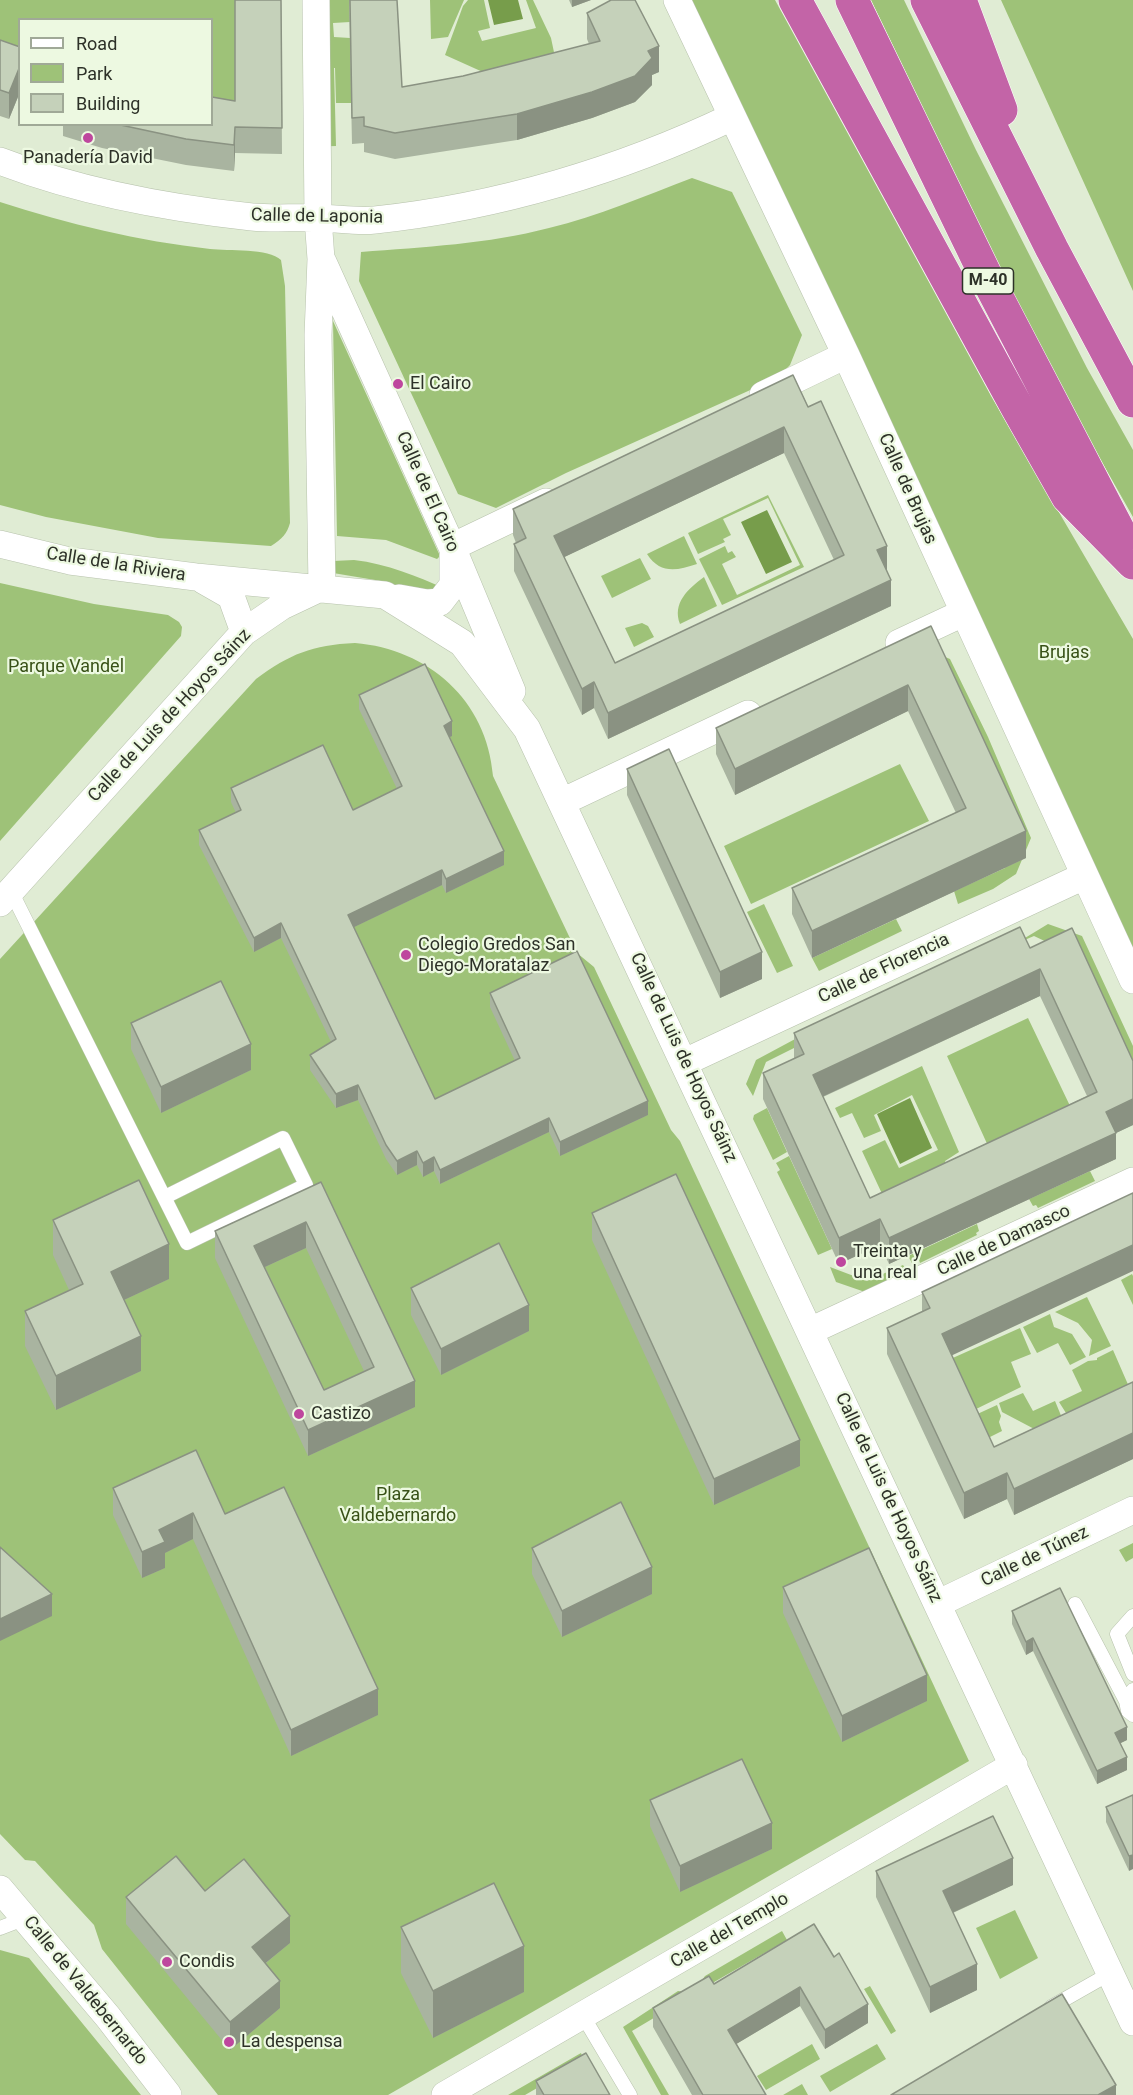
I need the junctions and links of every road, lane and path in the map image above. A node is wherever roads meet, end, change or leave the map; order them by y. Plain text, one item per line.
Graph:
1 (316, 0) edge
2 (678, 0) edge
3 (795, 0) edge
4 (852, 0) edge
5 (927, 0) edge
6 (960, 0) edge
7 (732, 117) junction
8 (0, 161) edge
9 (318, 218) junction
10 (1052, 249) junction
11 (321, 259) junction
12 (846, 355) junction
13 (1133, 401) edge
14 (742, 405) edge
15 (566, 492) edge
16 (0, 544) edge
17 (452, 547) junction
18 (1133, 558) edge
19 (1133, 563) edge
20 (196, 577) junction
21 (321, 587) junction
22 (385, 595) junction
23 (440, 602) junction
24 (963, 613) junction
25 (244, 632) junction
26 (492, 644) junction
27 (876, 654) edge
28 (768, 705) edge
29 (527, 729) junction
30 (562, 802) junction
31 (1084, 876) junction
32 (6, 897) edge
33 (1133, 980) edge
34 (685, 1062) junction
35 (1133, 1181) edge
36 (165, 1197) junction
37 (810, 1331) junction
38 (1133, 1510) edge
39 (937, 1604) junction
40 (1075, 1604) dead end
41 (1133, 1616) edge
42 (1133, 1674) edge
43 (1129, 1695) edge
44 (1133, 1715) edge
45 (1014, 1766) junction
46 (0, 1889) edge
47 (26, 1918) junction
48 (0, 1928) edge
49 (1109, 1974) junction
50 (1039, 2014) edge
51 (583, 2016) junction
52 (1133, 2022) edge
53 (168, 2095) edge
54 (446, 2095) edge
55 (630, 2095) edge

1 - 9 street, Calle de El Cairo
2 - 7 street, Calle de Brujas
3 - 19 highway
4 - 18 highway, M-40
5 - 10 highway
6 - 10 highway
7 - 9 street, Calle de Laponia
7 - 12 street, Calle de Brujas
8 - 9 street, Calle de Laponia
9 - 11 street, Calle de El Cairo
10 - 13 highway
11 - 17 street, Calle de El Cairo
11 - 21 street, Calle de El Cairo
12 - 14 street
12 - 24 street, Calle de Brujas
15 - 17 street
16 - 20 street, Calle de la Riviera
17 - 23 street
17 - 26 street, Calle de El Cairo
20 - 21 street, Calle de la Riviera
20 - 25 street, Calle de la Riviera
21 - 22 street, Calle de Luis de Hoyos Sáinz
21 - 25 street, Calle de Luis de Hoyos Sáinz
22 - 23 street
22 - 29 street, Calle de Luis de Hoyos Sáinz
23 - 26 street
24 - 27 street
24 - 31 street, Calle de Brujas
25 - 32 street, Calle de Luis de Hoyos Sáinz
26 - 29 street, Calle de El Cairo
28 - 30 street
29 - 30 street, Calle de Luis de Hoyos Sáinz
30 - 34 street, Calle de Luis de Hoyos Sáinz
31 - 33 street, Calle de Brujas
31 - 34 street, Calle de Florencia
32 - 36 lane, Calle de Luis de Hoyos Sáinz
34 - 37 street, Calle de Luis de Hoyos Sáinz
35 - 37 street, Calle de Damasco
36 - 36 lane, Calle de Luis de Hoyos Sáinz
37 - 39 street, Calle de Luis de Hoyos Sáinz
38 - 39 street, Calle de Túnez
39 - 45 street, Calle de Luis de Hoyos Sáinz
40 - 43 lane
41 - 42 lane
43 - 44 lane
45 - 49 street, Calle de Luis de Hoyos Sáinz
45 - 51 street, Calle del Templo
46 - 47 street, Calle de Valdebernardo
47 - 48 lane
47 - 53 street, Calle de Valdebernardo
49 - 50 lane
49 - 52 street, Calle de Luis de Hoyos Sáinz
51 - 54 street, Calle del Templo
51 - 55 lane

